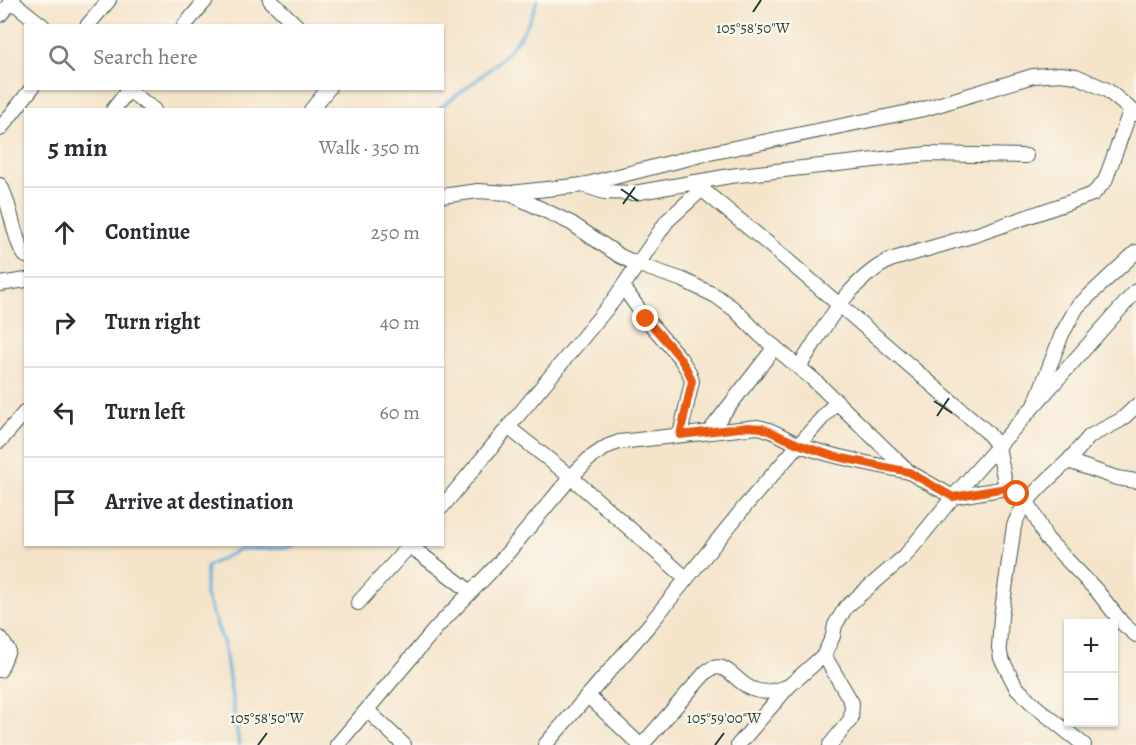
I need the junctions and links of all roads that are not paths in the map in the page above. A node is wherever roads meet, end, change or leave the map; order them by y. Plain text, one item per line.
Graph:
1 (12, 0) edge
2 (109, 0) edge
3 (206, 0) edge
4 (270, 0) edge
5 (0, 15) edge
6 (41, 24) edge
7 (89, 24) edge
8 (186, 24) edge
9 (295, 24) edge
10 (30, 90) edge
11 (127, 90) edge
12 (129, 90) edge
13 (327, 90) edge
14 (114, 108) edge
15 (152, 108) edge
16 (313, 108) edge
17 (1133, 111) edge
18 (0, 129) edge
19 (1026, 156) dead end
20 (0, 185) edge
21 (583, 185) junction
22 (697, 186) junction
23 (508, 193) junction
24 (444, 196) edge
25 (1136, 252) edge
26 (24, 254) edge
27 (639, 265) junction
28 (24, 280) edge
29 (0, 284) edge
30 (623, 287) junction
31 (1136, 291) edge
32 (840, 305) junction
33 (776, 347) junction
34 (799, 367) junction
35 (837, 401) junction
36 (1036, 403) junction
37 (1136, 406) edge
38 (24, 412) edge
39 (6, 424) edge
40 (509, 428) junction
41 (709, 432) junction
42 (680, 435) junction
43 (0, 441) edge
44 (798, 444) junction
45 (998, 446) junction
46 (1068, 461) junction
47 (909, 472) junction
48 (572, 477) junction
49 (1136, 481) edge
50 (1006, 488) junction
51 (953, 497) junction
52 (1027, 502) junction
53 (444, 505) edge
54 (409, 546) edge
55 (411, 546) edge
56 (686, 578) junction
57 (471, 592) junction
58 (358, 603) dead end
59 (1136, 635) edge
60 (0, 638) edge
61 (824, 655) junction
62 (0, 670) edge
63 (789, 686) junction
64 (588, 696) junction
65 (368, 711) junction
66 (338, 745) edge
67 (404, 745) edge
68 (545, 745) edge
69 (641, 745) edge
70 (738, 745) edge
71 (830, 745) edge
72 (1084, 745) edge

1 - 5 street
1 - 6 street
2 - 7 street
3 - 8 street
4 - 9 street
10 - 18 street
11 - 14 street
12 - 15 street
13 - 16 street
17 - 21 street
17 - 32 street
19 - 22 street
20 - 26 street
21 - 22 street
21 - 23 street
22 - 27 street
22 - 32 street
23 - 24 street
23 - 27 street
25 - 36 street
27 - 30 street
27 - 33 street
28 - 29 street
30 - 40 street
30 - 42 street
31 - 36 street
32 - 34 street
32 - 45 street
33 - 34 street
33 - 41 street
34 - 35 street
35 - 44 street
35 - 47 street
36 - 45 street
37 - 46 street
38 - 39 street
39 - 43 street
40 - 48 street
40 - 53 street
41 - 42 street
41 - 44 street
42 - 48 street
44 - 47 street
44 - 56 street
45 - 50 street
45 - 51 street
46 - 49 street
46 - 52 street
47 - 51 street
48 - 56 street
48 - 57 street
50 - 51 street
50 - 52 street
51 - 61 street
52 - 59 street
52 - 72 street
54 - 58 street
55 - 57 street
56 - 64 street
57 - 65 street
60 - 62 street
61 - 63 street
61 - 71 street
63 - 69 street
63 - 70 street
64 - 68 street
64 - 69 street
65 - 66 street
65 - 67 street

